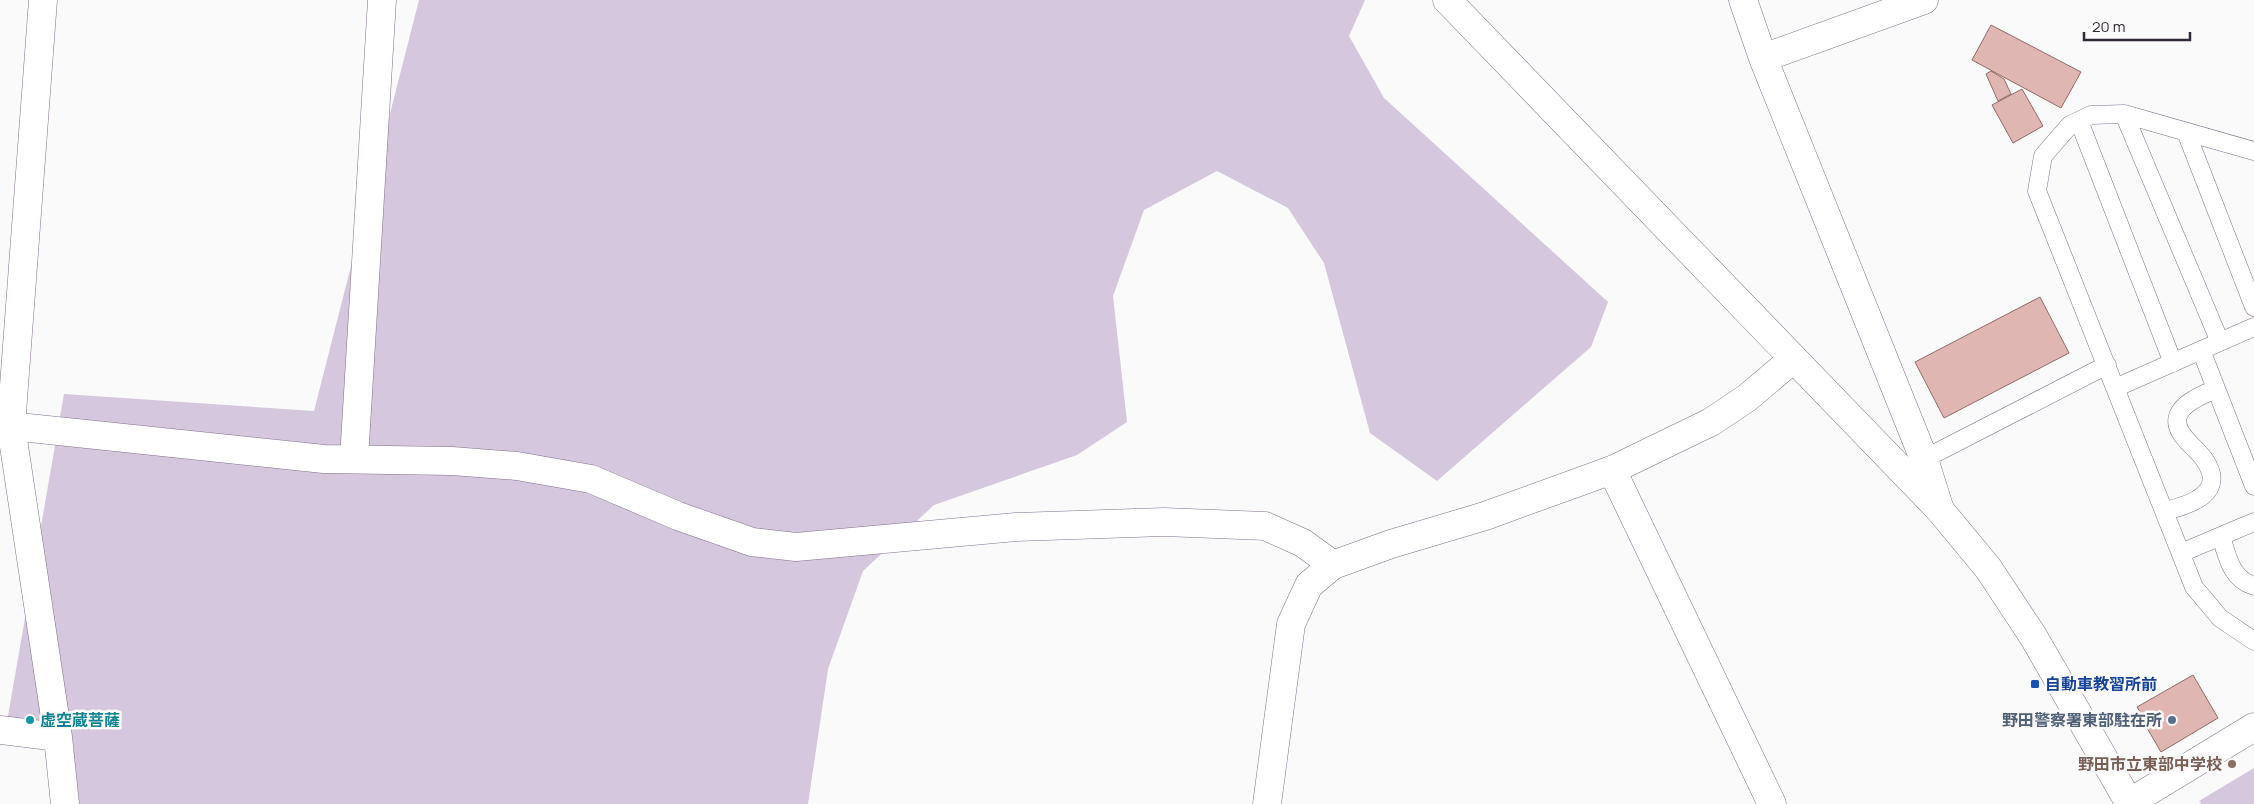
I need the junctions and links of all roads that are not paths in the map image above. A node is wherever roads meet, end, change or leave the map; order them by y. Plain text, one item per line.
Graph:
1 (43, 0) edge
2 (382, 0) edge
3 (1447, 0) edge
4 (1743, 0) edge
5 (1924, 0) edge
6 (1763, 58) junction
7 (2124, 114) junction
8 (2079, 120) junction
9 (2186, 132) junction
10 (2254, 151) edge
11 (2254, 307) edge
12 (2254, 327) edge
13 (2220, 342) junction
14 (2201, 350) junction
15 (1794, 359) junction
16 (2173, 363) junction
17 (2107, 365) junction
18 (2116, 388) junction
19 (2216, 389) junction
20 (5, 426) edge
21 (1924, 459) junction
22 (354, 460) junction
23 (1612, 470) junction
24 (2254, 486) edge
25 (1940, 510) junction
26 (2165, 512) junction
27 (2254, 522) edge
28 (2221, 536) junction
29 (2181, 552) junction
30 (1333, 565) junction
31 (2254, 586) edge
32 (2254, 641) edge
33 (2254, 726) edge
34 (0, 730) edge
35 (58, 737) junction
36 (65, 804) edge
37 (1267, 804) edge
38 (1772, 804) edge
39 (2130, 804) edge

1 - 20 street
2 - 22 street
3 - 15 street
4 - 6 street
5 - 6 street
6 - 21 street
7 - 8 lane
7 - 9 lane
7 - 13 lane
8 - 16 lane
8 - 17 lane
9 - 10 lane
9 - 11 lane
12 - 13 lane
13 - 14 lane
14 - 16 lane
14 - 19 lane
15 - 23 street
15 - 25 street
16 - 18 lane
17 - 18 lane
17 - 21 lane
18 - 26 lane
19 - 24 lane
19 - 26 lane
20 - 22 street
20 - 35 street
21 - 25 street
22 - 30 street
23 - 30 street
23 - 38 street
25 - 39 street
26 - 29 lane
27 - 28 lane
28 - 29 lane
28 - 31 lane
29 - 32 lane
30 - 37 street
33 - 39 street
34 - 35 street
35 - 36 street

